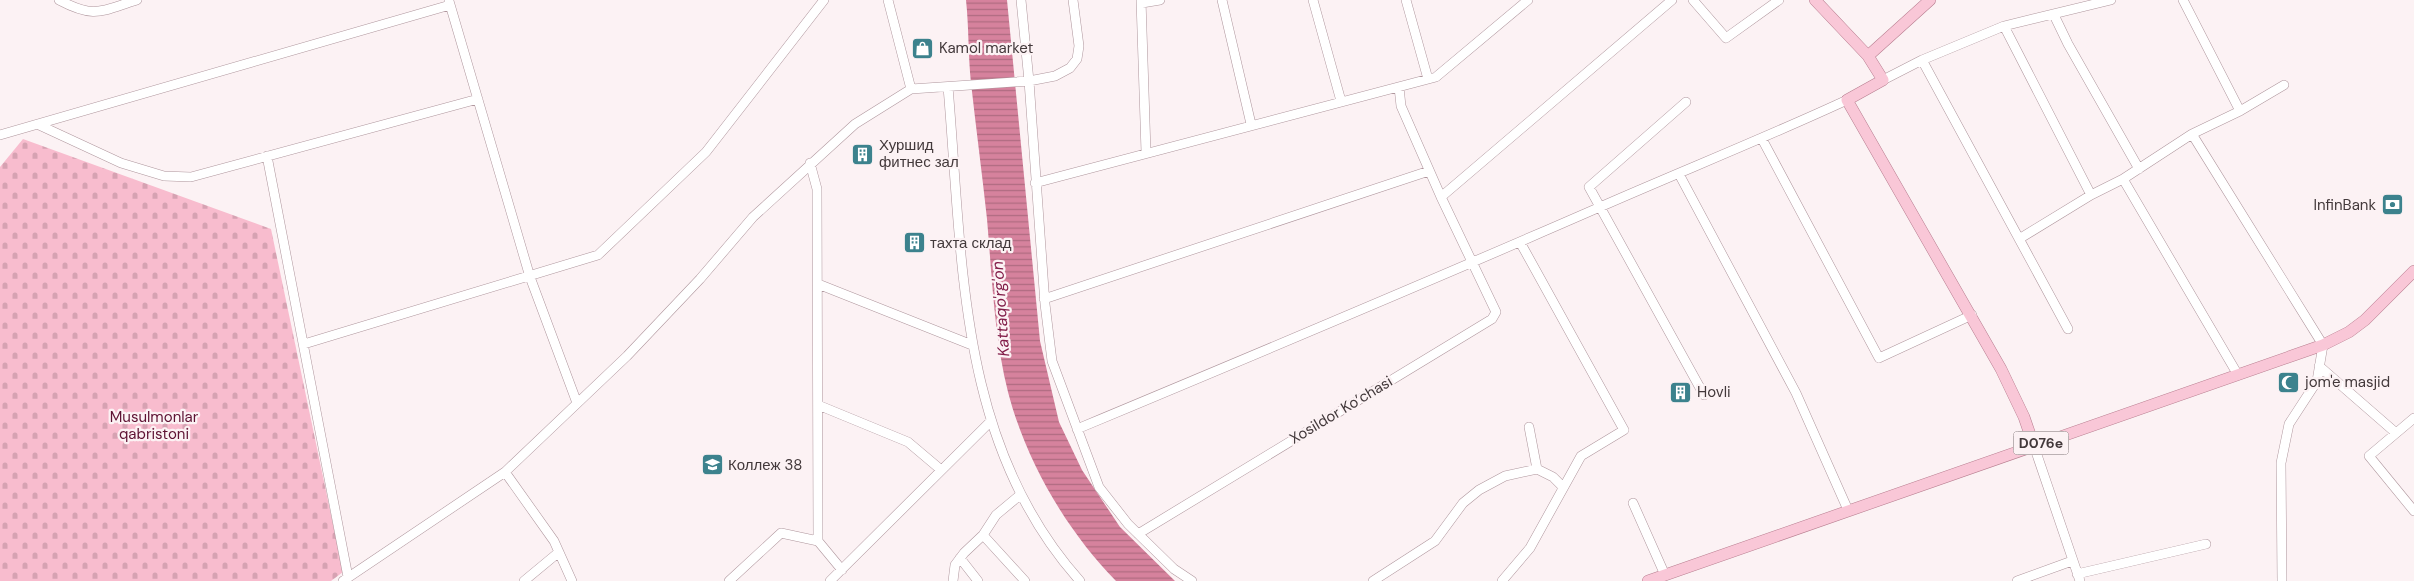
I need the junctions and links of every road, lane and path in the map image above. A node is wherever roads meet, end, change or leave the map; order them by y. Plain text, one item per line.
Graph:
1 (59, 0) edge
2 (137, 0) edge
3 (824, 0) edge
4 (888, 0) edge
5 (1021, 0) edge
6 (1073, 0) edge
7 (1160, 0) edge
8 (1222, 0) edge
9 (1313, 0) edge
10 (1406, 0) edge
11 (1528, 0) edge
12 (1672, 0) edge
13 (1693, 0) edge
14 (1779, 0) edge
15 (1815, 0) edge
16 (1930, 0) edge
17 (2111, 0) edge
18 (2183, 0) edge
19 (449, 2) edge
20 (1141, 2) edge
21 (2054, 15) junction
22 (2004, 26) junction
23 (1868, 56) junction
24 (1922, 60) junction
25 (1428, 79) junction
26 (1883, 80) junction
27 (1025, 81) junction
28 (2284, 85) dead end
29 (948, 87) junction
30 (1399, 87) junction
31 (912, 89) junction
32 (478, 99) junction
33 (1847, 100) junction
34 (1341, 101) junction
35 (1686, 102) dead end
36 (2240, 111) junction
37 (1251, 124) junction
38 (39, 125) junction
39 (2192, 134) junction
40 (0, 136) edge
41 (1762, 139) junction
42 (1146, 152) junction
43 (267, 156) junction
44 (810, 163) junction
45 (2140, 168) junction
46 (1429, 171) junction
47 (1679, 174) junction
48 (2123, 179) junction
49 (1035, 183) junction
50 (2091, 195) junction
51 (1441, 197) junction
52 (1602, 206) junction
53 (2019, 239) junction
54 (1520, 242) junction
55 (1474, 263) junction
56 (2414, 271) edge
57 (530, 277) junction
58 (818, 284) junction
59 (1044, 299) junction
60 (1972, 315) junction
61 (2068, 329) dead end
62 (304, 344) junction
63 (972, 344) junction
64 (2323, 344) junction
65 (2319, 366) junction
66 (2238, 375) junction
67 (1704, 396) dead end
68 (577, 403) junction
69 (818, 405) junction
70 (2414, 418) edge
71 (991, 421) junction
72 (1529, 427) dead end
73 (1077, 429) junction
74 (2396, 433) junction
75 (2034, 446) junction
76 (940, 469) junction
77 (1537, 469) junction
78 (505, 472) junction
79 (1563, 488) junction
80 (1020, 495) junction
81 (1633, 503) dead end
82 (1848, 510) junction
83 (2414, 511) edge
84 (1138, 534) junction
85 (983, 535) junction
86 (818, 541) junction
87 (2206, 544) dead end
88 (559, 552) junction
89 (960, 558) junction
90 (2072, 561) junction
91 (842, 570) junction
92 (1664, 575) junction
93 (2078, 577) edge
94 (346, 579) edge
95 (524, 581) edge
96 (572, 581) edge
97 (729, 581) edge
98 (830, 581) edge
99 (953, 581) edge
100 (978, 581) edge
101 (1025, 581) edge
102 (1080, 581) edge
103 (1192, 581) edge
104 (1373, 581) edge
105 (1502, 581) edge
106 (1648, 581) edge
107 (2017, 581) edge
108 (2282, 581) edge

1 - 2 street
3 - 57 street
4 - 31 street
5 - 27 street
6 - 27 street
7 - 20 street
8 - 37 street
9 - 34 street
10 - 25 street
11 - 25 street
12 - 51 street
13 - 14 street
15 - 23 main road
16 - 23 main road
17 - 21 street
18 - 36 street
19 - 32 street
19 - 38 street
20 - 42 street
21 - 22 street
21 - 45 street
22 - 24 street
22 - 50 street
23 - 26 main road
24 - 26 street
24 - 53 street
25 - 30 street
26 - 33 main road
27 - 29 street
27 - 49 street
28 - 36 street
29 - 31 street
29 - 63 street
30 - 34 street
30 - 46 street
31 - 44 street
32 - 43 street
32 - 57 street
33 - 41 street
33 - 60 main road
34 - 37 street
35 - 52 street
36 - 39 street
37 - 42 street
38 - 40 street
38 - 43 street
39 - 45 street
39 - 64 street
41 - 47 street
41 - 60 street
42 - 49 street
43 - 62 street
44 - 58 street
44 - 68 street
45 - 48 street
46 - 51 street
46 - 59 street
47 - 52 street
47 - 82 street
48 - 50 street
48 - 66 street
49 - 59 street
50 - 53 street
51 - 55 street
52 - 54 street
52 - 67 street
53 - 61 street
54 - 55 street
54 - 79 street
55 - 73 street
55 - 84 street, Xosildor Ko’chasi
56 - 64 main road, D076e
57 - 62 street
57 - 68 street
58 - 63 street
58 - 69 street
59 - 73 street
60 - 75 main road
62 - 94 street
63 - 71 street
64 - 65 street
64 - 66 main road, D076e
65 - 74 street
65 - 108 street
66 - 75 main road, D076e
68 - 78 street
69 - 76 street
69 - 86 street
70 - 74 street
71 - 76 street
71 - 80 street
72 - 77 street
73 - 84 street
74 - 83 street
75 - 82 main road, D076e
75 - 90 street
76 - 91 street
77 - 79 street
77 - 104 street
78 - 88 street
78 - 94 street
79 - 105 street
80 - 85 street
80 - 102 street
81 - 92 street
82 - 92 main road, D076e
84 - 103 street
85 - 89 street
85 - 101 street
86 - 91 street
86 - 97 street
87 - 93 street
88 - 95 street
88 - 96 street
89 - 99 street
89 - 100 street
90 - 93 street
90 - 107 street
91 - 98 street
92 - 106 main road, D076e

